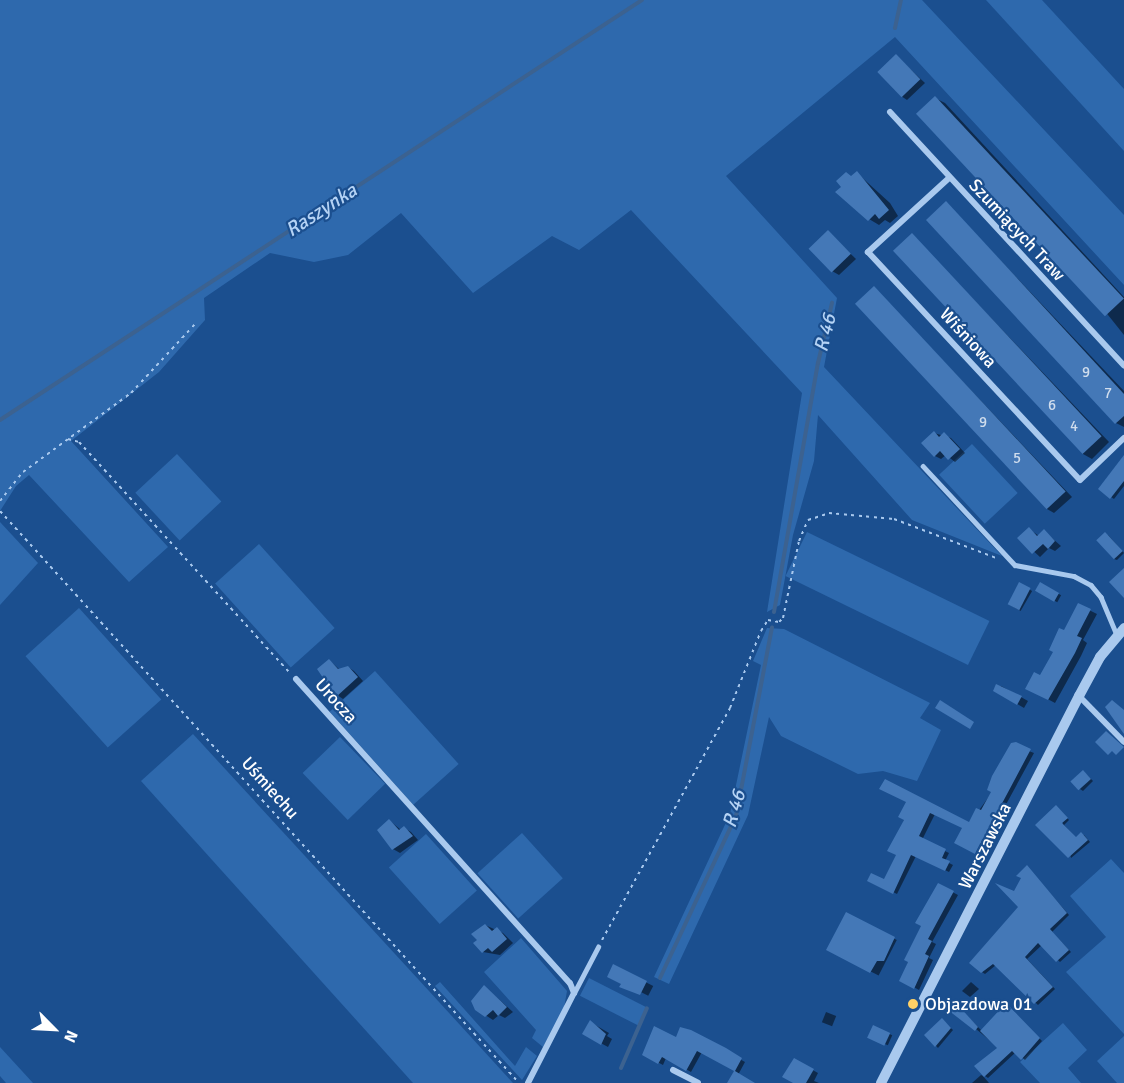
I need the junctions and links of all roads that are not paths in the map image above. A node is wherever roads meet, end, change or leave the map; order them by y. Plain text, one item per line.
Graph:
1 (890, 112) dead end
2 (949, 177) junction
3 (1124, 366) edge
4 (1124, 438) edge
5 (923, 466) dead end
6 (1120, 631) edge
7 (1124, 644) edge
8 (296, 679) road end
9 (1079, 696) junction
10 (1124, 742) edge
11 (598, 947) road end
12 (574, 993) junction
13 (673, 1070) dead end
14 (528, 1083) edge
15 (698, 1083) edge
16 (881, 1083) edge

1 - 2 street, Szumiących Traw
2 - 3 street, Szumiących Traw
2 - 4 street, Wiśniowa
5 - 6 lane
6 - 7 street
6 - 9 street, Warszawska
8 - 12 street, Urocza
9 - 10 street
9 - 16 street, Warszawska
11 - 12 lane
12 - 14 street
13 - 15 street

